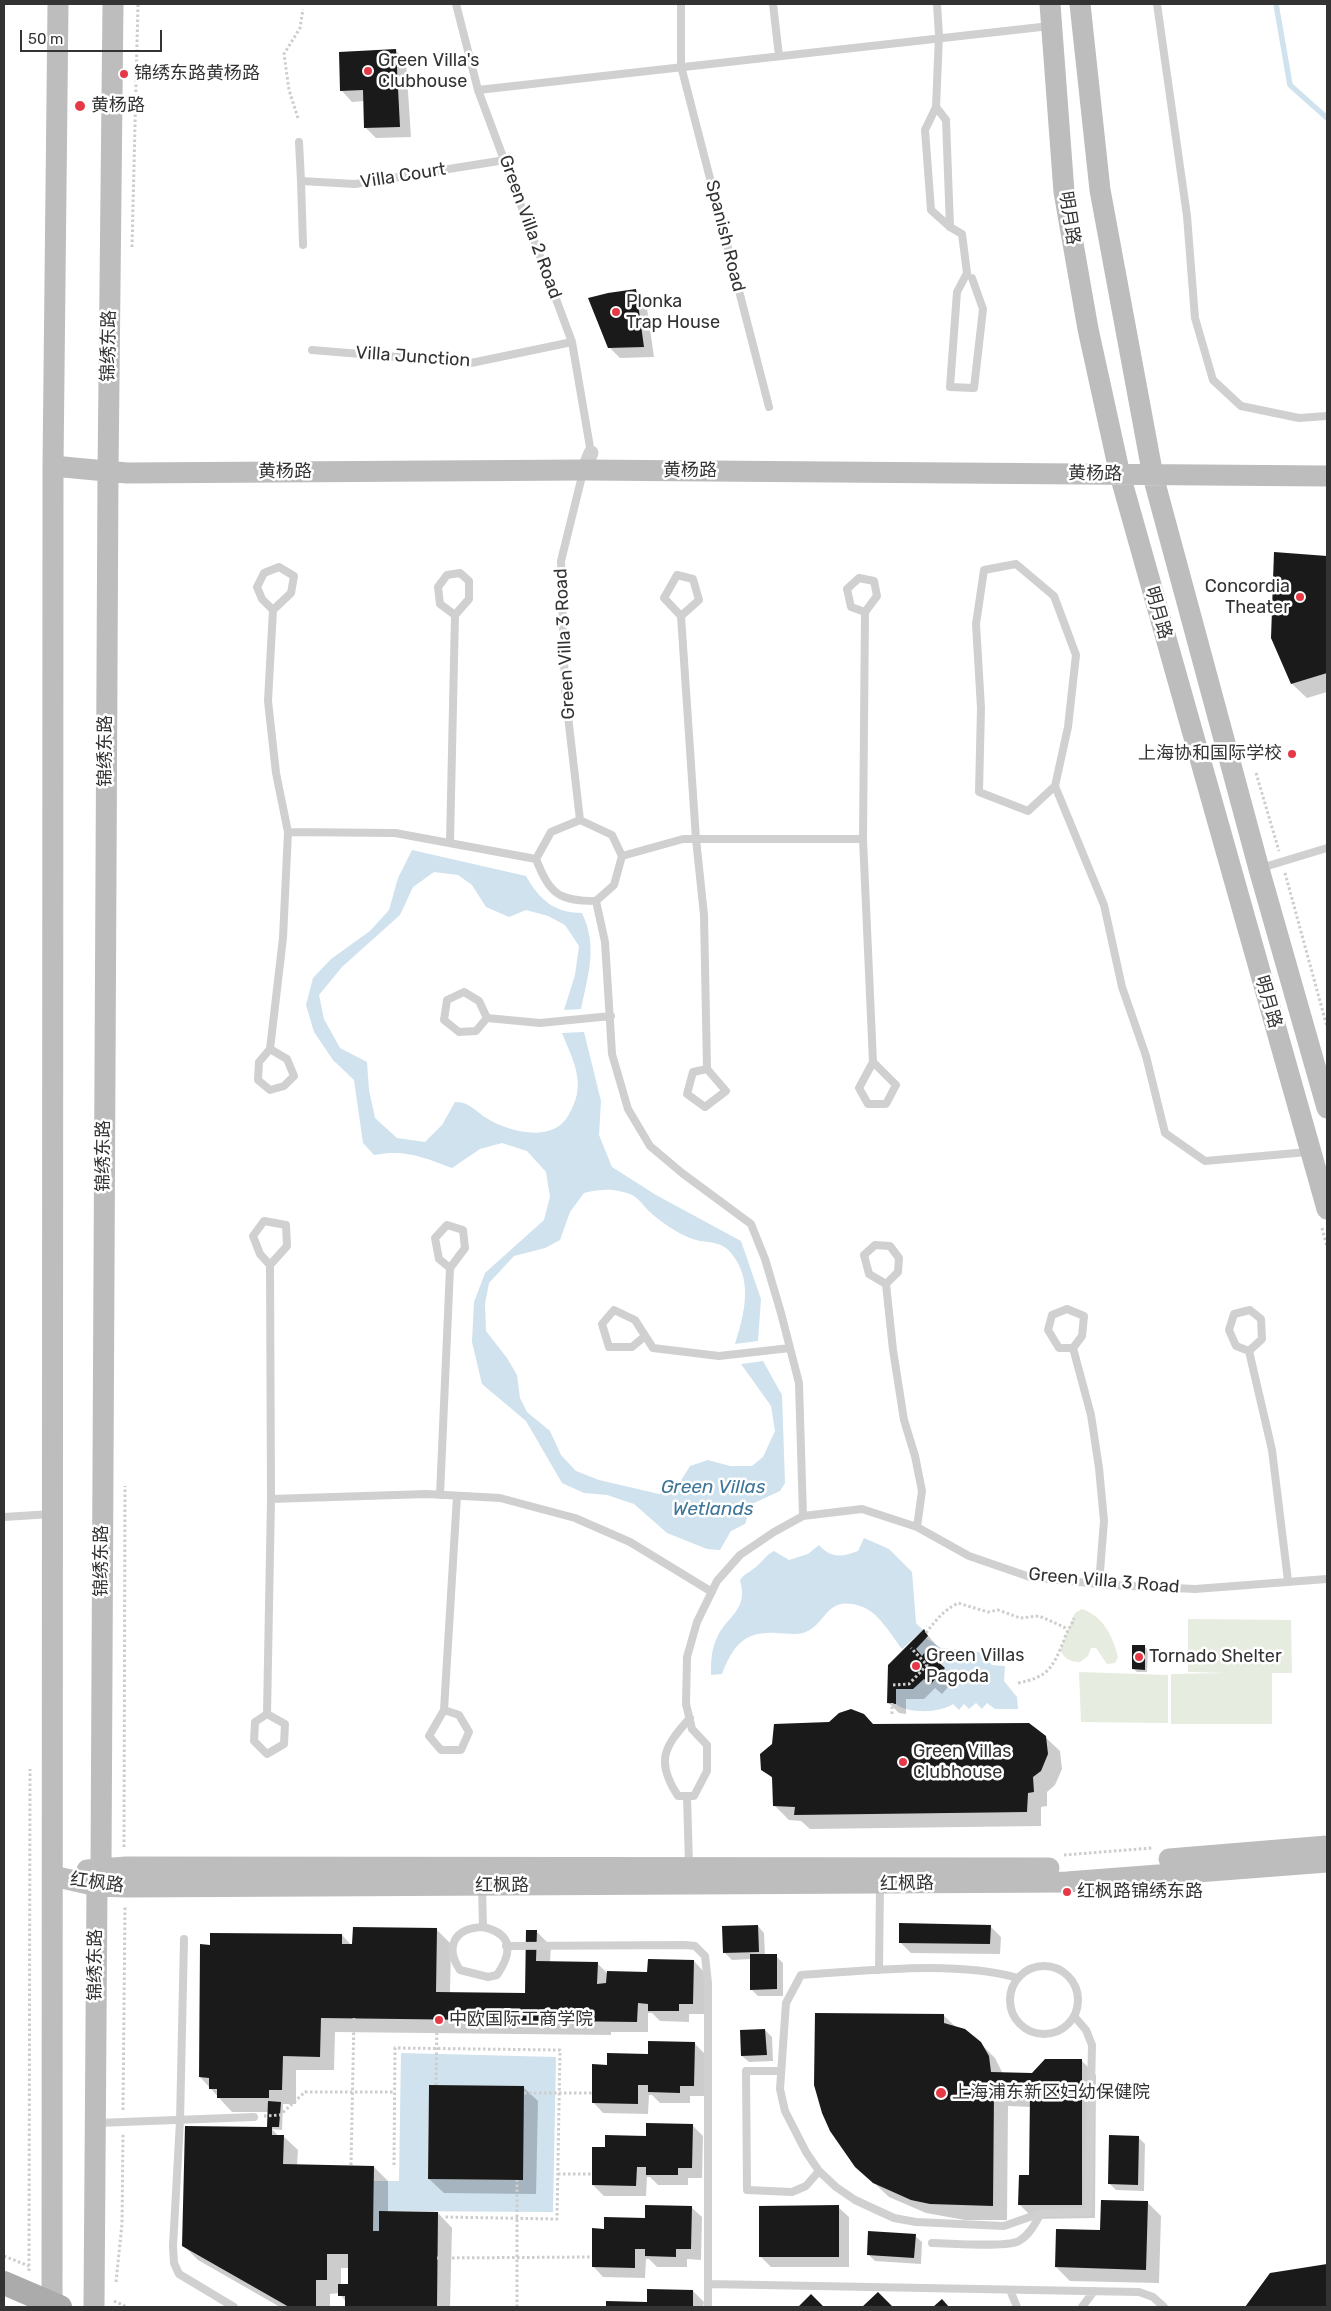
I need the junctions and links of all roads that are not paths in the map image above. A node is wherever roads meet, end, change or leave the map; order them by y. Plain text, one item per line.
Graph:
1 (58, 4) edge
2 (113, 4) edge
3 (456, 4) edge
4 (680, 4) edge
5 (773, 4) edge
6 (937, 4) edge
7 (1050, 4) edge
8 (1080, 4) edge
9 (1157, 4) edge
10 (1052, 26) junction
11 (939, 37) junction
12 (779, 56) junction
13 (681, 66) junction
14 (478, 90) junction
15 (936, 107) junction
16 (299, 142) dead end
17 (506, 160) junction
18 (301, 181) junction
19 (950, 227) junction
20 (302, 245) dead end
21 (972, 278) dead end
22 (572, 342) junction
23 (312, 350) dead end
24 (769, 407) dead end
25 (1327, 416) edge
26 (587, 461) junction
27 (53, 466) junction
28 (108, 473) junction
29 (1120, 475) junction
30 (1153, 476) junction
31 (1327, 476) edge
32 (272, 610) junction
33 (865, 612) junction
34 (455, 615) junction
35 (681, 616) junction
36 (1055, 786) junction
37 (580, 820) junction
38 (288, 832) junction
39 (696, 839) junction
40 (862, 839) junction
41 (450, 842) junction
42 (1327, 848) edge
43 (622, 856) junction
44 (536, 859) junction
45 (1259, 869) junction
46 (596, 901) junction
47 (611, 1016) junction
48 (487, 1018) junction
49 (270, 1049) junction
50 (873, 1062) junction
51 (707, 1069) junction
52 (1327, 1108) edge
53 (1310, 1152) junction
54 (1327, 1209) edge
55 (270, 1265) junction
56 (450, 1268) junction
57 (886, 1284) junction
58 (645, 1336) junction
59 (790, 1348) junction
60 (1073, 1348) junction
61 (1248, 1351) junction
62 (440, 1495) junction
63 (457, 1496) junction
64 (271, 1499) junction
65 (53, 1514) junction
66 (4, 1516) edge
67 (803, 1516) junction
68 (917, 1527) junction
69 (1327, 1579) edge
70 (1288, 1581) junction
71 (1099, 1584) junction
72 (712, 1592) junction
73 (444, 1710) junction
74 (267, 1714) junction
75 (690, 1718) junction
76 (688, 1796) junction
77 (1327, 1846) edge
78 (1327, 1862) edge
79 (689, 1867) junction
80 (53, 1876) junction
81 (880, 1876) junction
82 (99, 1877) junction
83 (482, 1886) junction
84 (483, 1927) junction
85 (184, 1939) dead end
86 (506, 1946) junction
87 (879, 1970) junction
88 (1018, 1978) junction
89 (1074, 2016) junction
90 (782, 2071) junction
91 (254, 2118) road end
92 (180, 2121) junction
93 (95, 2123) junction
94 (819, 2171) junction
95 (1041, 2213) junction
96 (932, 2243) dead end
97 (4, 2283) edge
98 (708, 2284) junction
99 (1010, 2290) junction
100 (1094, 2291) junction
101 (55, 2306) edge
102 (94, 2307) edge
103 (234, 2307) edge
104 (708, 2307) edge
105 (1017, 2307) edge
106 (1082, 2307) edge
107 (1164, 2307) edge

1 - 27 street
2 - 28 street, 锦绣东路
3 - 14 lane, Green Villa 2 Road
4 - 13 lane, Spanish Road
5 - 12 lane
6 - 11 lane
7 - 10 street, 明月路
8 - 30 street, 明月路
9 - 25 lane
10 - 11 lane
10 - 29 street, 明月路
11 - 12 lane
11 - 15 lane
12 - 13 lane
13 - 14 lane
13 - 24 lane, Spanish Road
14 - 17 lane, Green Villa 2 Road
15 - 19 lane
15 - 19 lane
16 - 18 lane
17 - 18 lane, Villa Court
17 - 22 lane, Green Villa 2 Road
18 - 20 lane
19 - 21 lane
22 - 23 lane, Villa Junction
22 - 26 lane, Green Villa 2 Road
26 - 28 street, 黄杨路
26 - 29 street, 黄杨路
26 - 37 lane, Green Villa 3 Road
27 - 28 street, 黄杨路
27 - 65 street
28 - 82 street, 锦绣东路
29 - 30 street, 黄杨路
29 - 53 street, 明月路
30 - 31 street, 黄杨路
30 - 45 street, 明月路
32 - 32 lane
32 - 38 lane
33 - 33 lane
33 - 40 lane
34 - 34 lane
34 - 41 lane
35 - 35 lane
35 - 39 lane
36 - 36 lane
36 - 53 lane
37 - 43 lane
37 - 44 lane
38 - 41 lane
38 - 49 lane
39 - 40 lane
39 - 43 lane
39 - 51 lane
40 - 50 lane
41 - 44 lane
42 - 45 lane
43 - 46 lane
44 - 46 lane
45 - 52 street, 明月路
46 - 47 lane
47 - 48 lane
47 - 59 lane
48 - 48 lane
49 - 49 lane
50 - 50 lane
51 - 51 lane
53 - 54 street, 明月路
55 - 55 lane
55 - 64 lane
56 - 56 lane
56 - 62 lane
57 - 57 lane
57 - 68 lane
58 - 58 lane
58 - 59 lane
59 - 67 lane
60 - 60 lane
60 - 71 lane
61 - 61 lane
61 - 70 lane
62 - 63 lane
62 - 64 lane
63 - 72 lane
63 - 73 lane
64 - 74 lane
65 - 66 lane
65 - 80 street
67 - 68 lane, Green Villa 3 Road
67 - 72 lane, Green Villa 3 Road
68 - 71 lane, Green Villa 3 Road
69 - 70 lane, Green Villa 3 Road
70 - 71 lane, Green Villa 3 Road
72 - 75 lane, Green Villa 3 Road
73 - 73 lane
74 - 74 lane
75 - 76 lane, Green Villa 3 Road
75 - 76 lane
76 - 79 lane
77 - 81 street, 红枫路
78 - 81 street, 红枫路
79 - 81 street, 红枫路
79 - 82 street, 红枫路
80 - 82 street, 红枫路
80 - 101 street
81 - 83 street, 红枫路
81 - 87 lane
82 - 83 street, 红枫路
82 - 93 street, 锦绣东路
83 - 84 lane
84 - 86 lane
84 - 86 lane
85 - 92 lane
86 - 98 lane
87 - 88 lane
87 - 90 lane
88 - 89 lane
88 - 89 lane
89 - 95 lane
90 - 94 lane
90 - 94 lane
91 - 92 lane
92 - 93 lane
92 - 103 lane
93 - 102 street, 锦绣东路
94 - 95 lane
95 - 96 lane
97 - 101 main road
98 - 99 lane
98 - 104 lane
99 - 100 lane
99 - 105 lane
100 - 106 lane
100 - 107 lane

